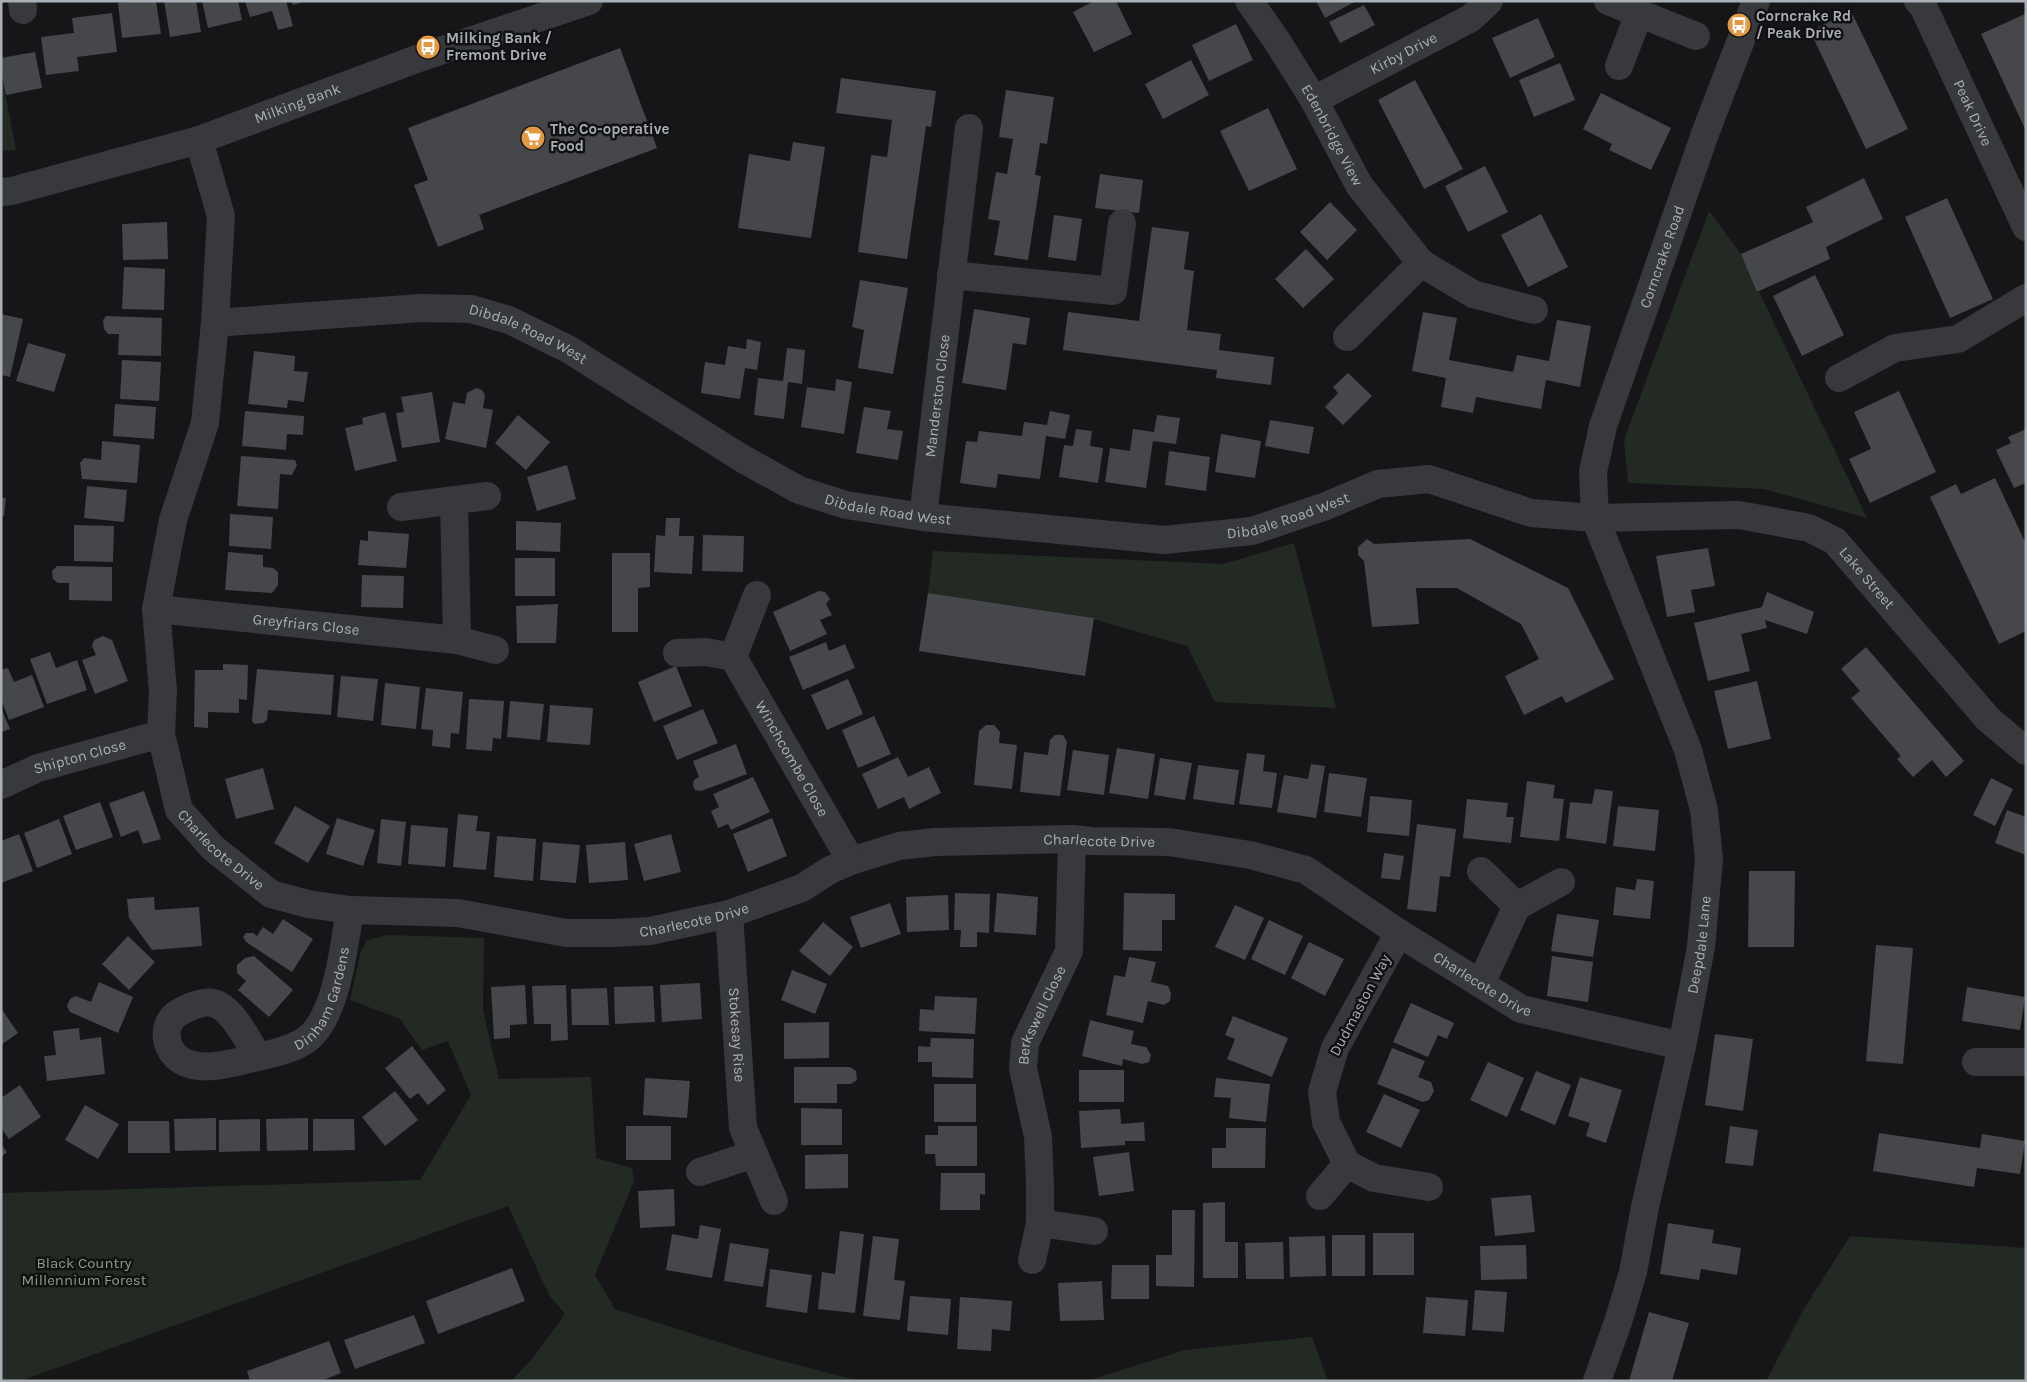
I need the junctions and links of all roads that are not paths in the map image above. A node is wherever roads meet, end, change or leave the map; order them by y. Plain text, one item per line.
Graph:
1 (589, 1) edge
2 (1249, 1) edge
3 (1490, 1) edge
4 (1608, 1) edge
5 (1756, 1) edge
6 (1918, 1) edge
7 (1640, 14) junction
8 (1696, 36) dead end
9 (1618, 66) dead end
10 (1314, 100) junction
11 (969, 128) dead end
12 (199, 140) junction
13 (1, 192) edge
14 (1122, 223) dead end
15 (2026, 227) edge
16 (1421, 263) junction
17 (951, 274) junction
18 (2026, 298) edge
19 (1534, 310) dead end
20 (215, 322) junction
21 (1347, 337) dead end
22 (1839, 378) dead end
23 (486, 496) dead end
24 (454, 500) junction
25 (401, 507) dead end
26 (923, 517) junction
27 (1594, 518) junction
28 (757, 595) dead end
29 (156, 609) junction
30 (457, 640) junction
31 (495, 650) dead end
32 (677, 653) dead end
33 (733, 656) junction
34 (161, 734) junction
35 (2026, 751) edge
36 (1, 785) edge
37 (1072, 839) junction
38 (851, 861) junction
39 (1481, 871) dead end
40 (1561, 882) dead end
41 (1517, 906) junction
42 (350, 910) junction
43 (729, 914) junction
44 (1399, 933) junction
45 (1481, 984) junction
46 (1682, 1046) junction
47 (258, 1057) dead end
48 (1976, 1062) dead end
49 (2026, 1062) edge
50 (754, 1154) junction
51 (1347, 1164) junction
52 (700, 1172) dead end
53 (1429, 1187) dead end
54 (1320, 1196) dead end
55 (774, 1201) dead end
56 (1040, 1223) junction
57 (1094, 1231) dead end
58 (1032, 1260) dead end
59 (1597, 1381) edge

1 - 12 street, Milking Bank
2 - 10 street, Edenbridge View
3 - 10 street, Kirby Drive
4 - 7 street
5 - 27 street, Corncrake Road
6 - 15 street, Peak Drive
7 - 8 street
7 - 9 street
10 - 16 street, Edenbridge View
11 - 17 street, Manderston Close
12 - 13 street, Milking Bank
12 - 20 street, Charlecote Drive
14 - 17 street
16 - 19 street, Edenbridge View
16 - 21 street
17 - 26 street, Manderston Close
18 - 22 street
20 - 26 street, Dibdale Road West
20 - 29 street, Charlecote Drive
23 - 24 street
24 - 25 street
24 - 30 street
26 - 27 street, Dibdale Road West
27 - 35 street, Lake Street
27 - 46 street, Deepdale Lane
28 - 33 street
29 - 30 street, Greyfriars Close
29 - 34 street, Charlecote Drive
30 - 31 street, Greyfriars Close
32 - 33 street
33 - 38 street, Winchcombe Close
34 - 36 street, Shipton Close
34 - 42 street, Charlecote Drive
37 - 38 street, Charlecote Drive
37 - 44 street, Charlecote Drive
37 - 56 street, Berkswell Close
38 - 43 street, Charlecote Drive
39 - 41 street
40 - 41 street
41 - 45 street
42 - 43 street, Charlecote Drive
42 - 47 street, Dinham Gardens
43 - 50 street, Stokesay Rise
44 - 45 street, Charlecote Drive
44 - 51 street, Dudmaston Way
45 - 46 street, Charlecote Drive
46 - 59 street, Deepdale Lane
48 - 49 street
50 - 52 street
50 - 55 street, Stokesay Rise
51 - 53 street
51 - 54 street
56 - 57 street
56 - 58 street, Berkswell Close

